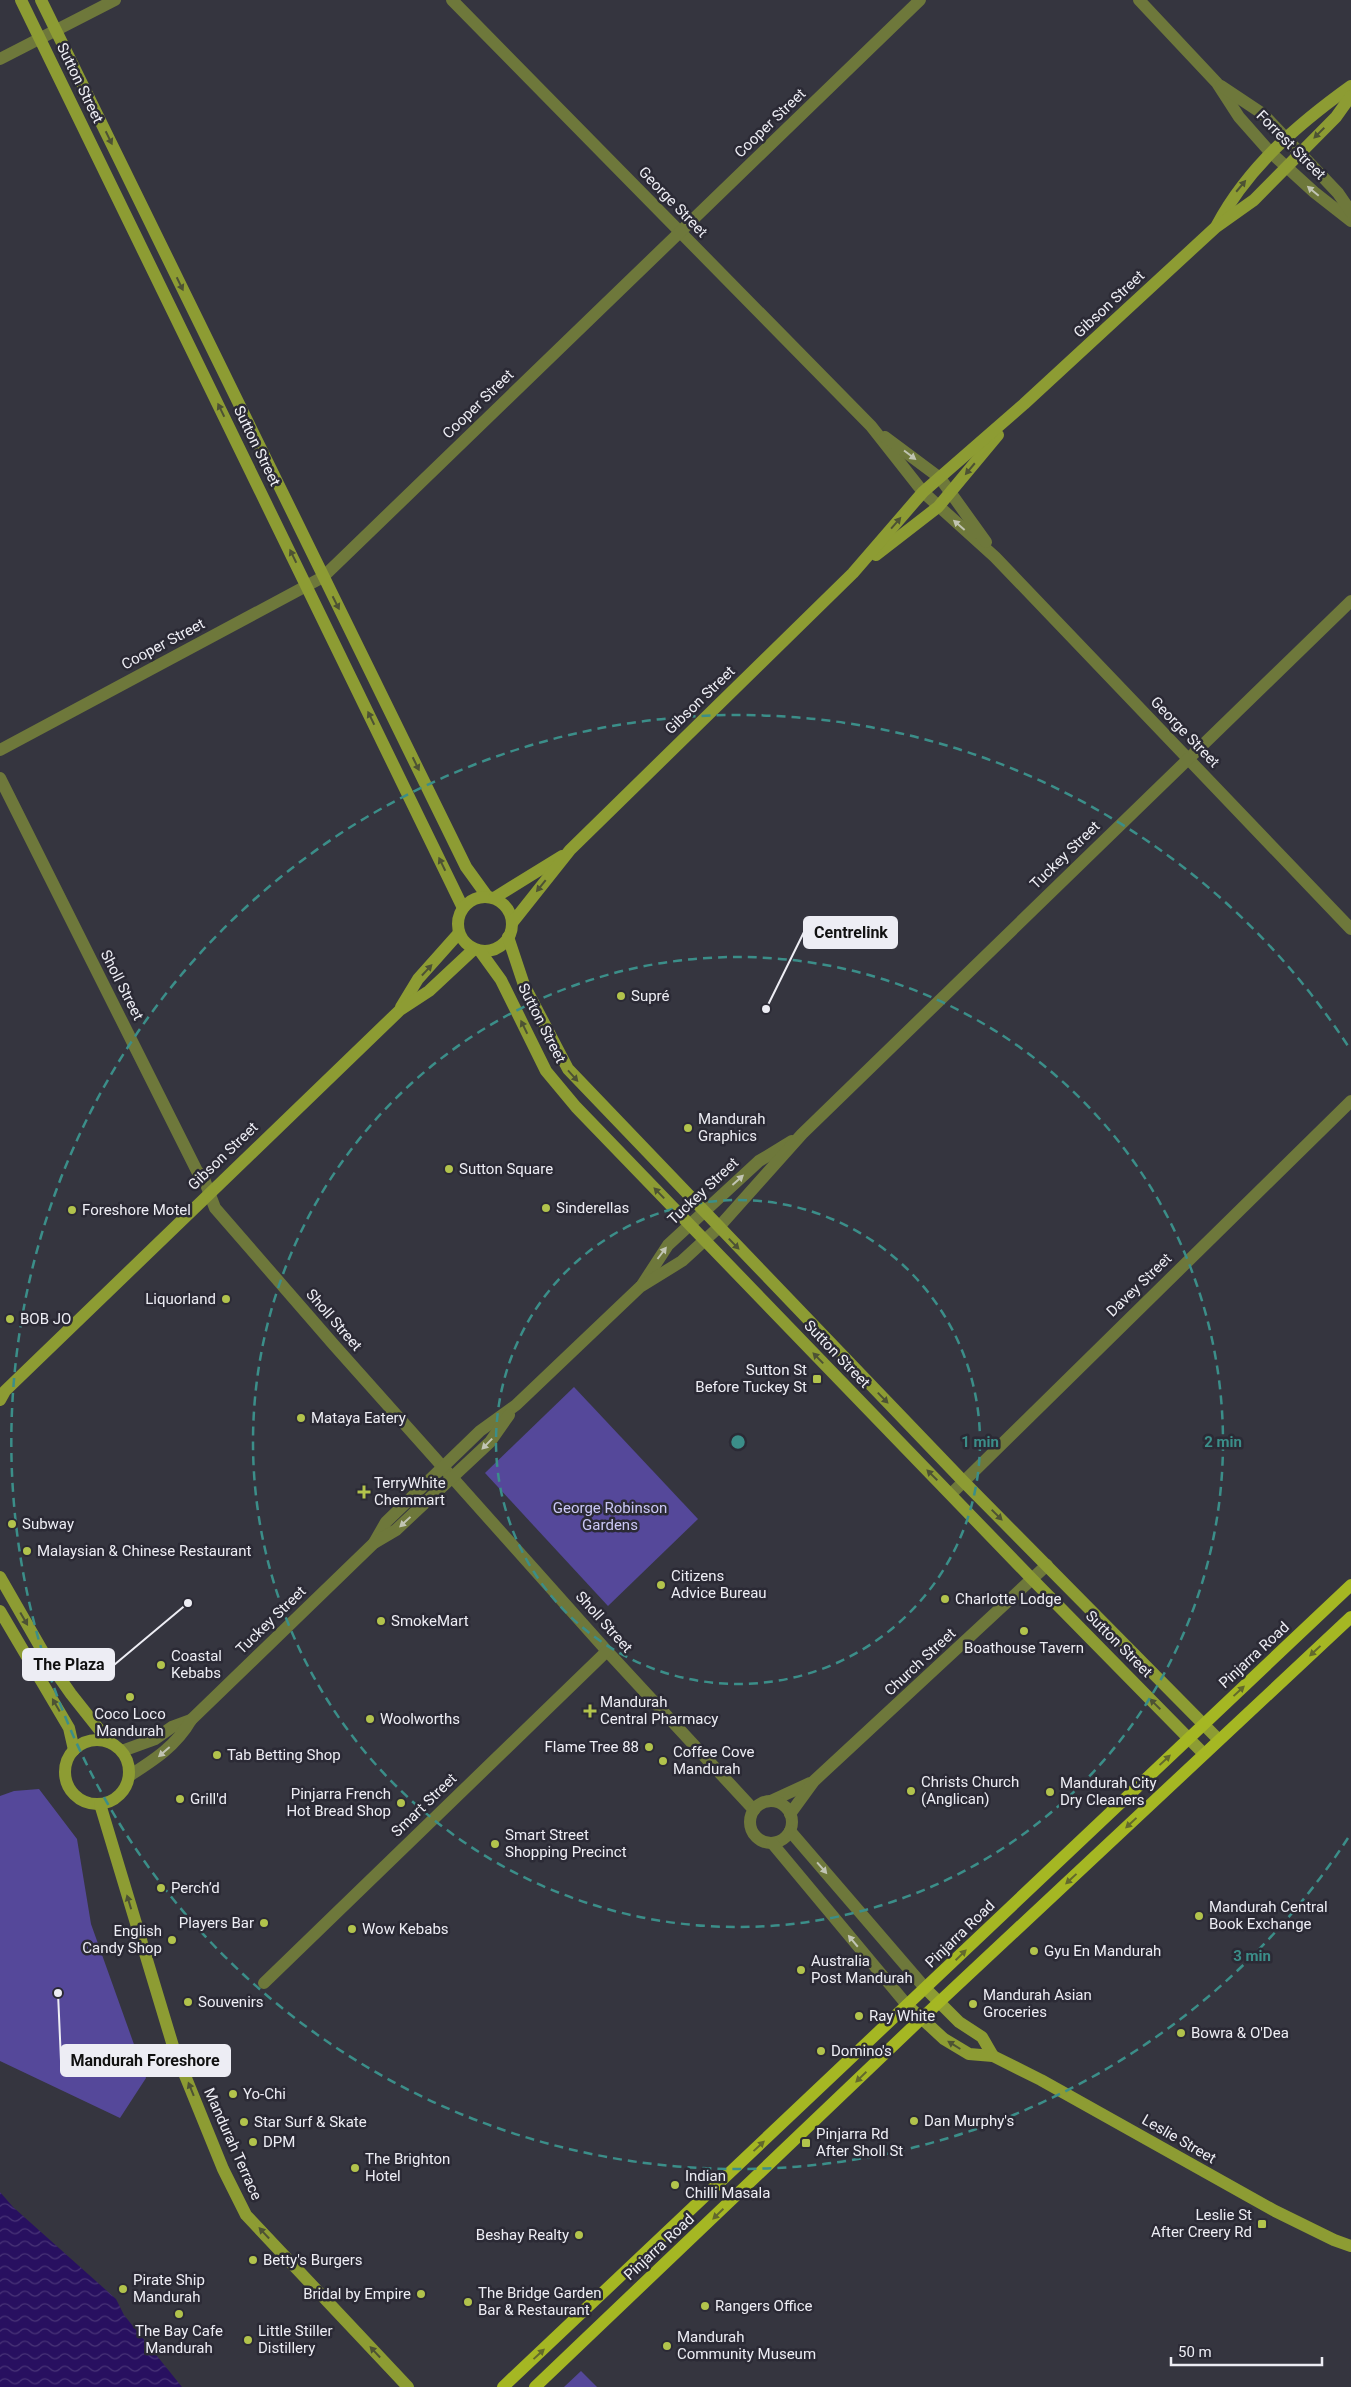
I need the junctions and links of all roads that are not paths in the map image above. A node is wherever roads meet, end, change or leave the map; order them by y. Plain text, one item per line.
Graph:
1 (21, 0) edge
2 (41, 0) edge
3 (115, 0) edge
4 (452, 0) edge
5 (920, 0) edge
6 (1139, 0) edge
7 (56, 31) junction
8 (40, 38) junction
9 (0, 59) edge
10 (1217, 84) junction
11 (1351, 86) edge
12 (1351, 96) edge
13 (1286, 138) junction
14 (1270, 152) junction
15 (1300, 153) junction
16 (1285, 168) junction
17 (1351, 212) edge
18 (1351, 221) edge
19 (1216, 227) junction
20 (679, 232) junction
21 (1024, 404) junction
22 (871, 426) junction
23 (940, 478) junction
24 (951, 491) junction
25 (923, 492) junction
26 (938, 507) junction
27 (995, 557) junction
28 (853, 573) junction
29 (323, 577) junction
30 (307, 585) junction
31 (1351, 601) edge
32 (0, 750) edge
33 (1188, 758) junction
34 (0, 778) edge
35 (570, 850) junction
36 (491, 897) junction
37 (463, 908) junction
38 (512, 923) junction
39 (1351, 929) edge
40 (460, 934) junction
41 (508, 937) junction
42 (477, 950) junction
43 (400, 1010) junction
44 (1351, 1101) edge
45 (802, 1134) junction
46 (209, 1192) junction
47 (704, 1212) junction
48 (690, 1225) junction
49 (718, 1228) junction
50 (704, 1240) junction
51 (640, 1287) junction
52 (2, 1394) edge
53 (448, 1472) junction
54 (963, 1481) junction
55 (951, 1494) junction
56 (1046, 1565) junction
57 (0, 1577) edge
58 (1032, 1579) junction
59 (1351, 1585) edge
60 (0, 1611) edge
61 (1351, 1617) edge
62 (607, 1651) junction
63 (190, 1720) junction
64 (1204, 1724) junction
65 (1189, 1739) junction
66 (1219, 1740) junction
67 (109, 1742) junction
68 (74, 1750) junction
69 (122, 1751) junction
70 (1204, 1754) junction
71 (129, 1776) junction
72 (814, 1781) junction
73 (771, 1802) junction
74 (100, 1804) junction
75 (754, 1810) junction
76 (790, 1814) junction
77 (790, 1831) junction
78 (772, 1843) junction
79 (264, 1983) dead end
80 (926, 1988) junction
81 (939, 2004) junction
82 (907, 2006) junction
83 (921, 2020) junction
84 (993, 2056) junction
85 (1351, 2246) edge
86 (408, 2387) edge
87 (503, 2387) edge
88 (535, 2387) edge

1 - 8 main road, Sutton Street
2 - 7 main road, Sutton Street
3 - 7 street
4 - 20 street, George Street
5 - 20 street, Cooper Street
6 - 10 street, Forrest Street
7 - 8 street
7 -> 29 main road, Sutton Street
8 - 9 street
30 -> 8 main road, Sutton Street
10 - 13 street, Forrest Street
10 - 14 street, Forrest Street
11 - 13 main road, Gibson Street
12 -> 15 main road, Gibson Street
13 - 14 main road, Gibson Street
13 - 15 street, Forrest Street
14 - 16 street, Forrest Street
19 -> 14 main road, Gibson Street
15 - 16 main road, Gibson Street
15 - 17 street, Forrest Street
18 -> 16 street, Forrest Street
16 - 19 main road, Gibson Street
19 - 21 main road, Gibson Street
20 - 22 street, George Street
20 - 29 street, Cooper Street
21 - 23 main road, Gibson Street
21 -> 24 main road, Gibson Street
22 -> 23 street, George Street
22 - 25 street, George Street
23 - 24 street, George Street
23 - 25 main road, Gibson Street
24 - 26 main road, Gibson Street
24 - 27 street, George Street
25 - 26 street, George Street
28 -> 25 main road, Gibson Street
27 -> 26 street, George Street
26 - 28 main road, Gibson Street
27 - 33 street, George Street
28 - 35 main road, Gibson Street
29 - 30 street, Cooper Street
29 -> 36 main road, Sutton Street
30 - 32 street, Cooper Street
37 -> 30 main road, Sutton Street
31 - 33 street, Tuckey Street
33 - 39 street, George Street
33 - 45 street, Tuckey Street
34 - 46 street, Sholl Street
35 - 36 main road, Gibson Street
35 -> 38 main road, Gibson Street
36 - 37 main road
36 - 38 main road
37 - 40 main road
38 - 41 main road
40 - 42 main road
43 -> 40 main road, Gibson Street
41 - 42 main road
41 -> 47 main road, Sutton Street
42 - 43 main road, Gibson Street
48 -> 42 main road, Sutton Street
43 - 46 main road, Gibson Street
44 - 54 street, Davey Street
47 -> 45 street, Tuckey Street
45 - 49 street, Tuckey Street
46 - 52 main road, Gibson Street
46 - 53 street, Sholl Street
47 - 48 street, Tuckey Street
47 - 49 main road, Sutton Street
48 - 50 main road, Sutton Street
51 -> 48 street, Tuckey Street
49 - 50 street, Tuckey Street
49 -> 54 main road, Sutton Street
50 - 51 street, Tuckey Street
55 -> 50 main road, Sutton Street
51 - 53 street, Tuckey Street
53 - 62 street, Sholl Street
53 - 63 street, Tuckey Street
54 - 55 street, Davey Street
54 -> 56 main road, Sutton Street
55 - 58 main road, Sutton Street
56 - 58 street, Church Street
56 - 64 main road, Sutton Street
57 -> 67 main road
65 -> 58 main road, Sutton Street
58 - 72 street, Church Street
64 -> 59 main road, Pinjarra Road
68 -> 60 main road
61 -> 66 main road, Pinjarra Road
62 - 75 street, Sholl Street
62 - 79 street, Smart Street
63 - 69 street, Tuckey Street
63 -> 71 street, Tuckey Street
64 - 65 main road, Pinjarra Road
64 - 66 main road, Sutton Street
65 - 70 main road, Sutton Street
80 -> 65 main road, Pinjarra Road
66 - 70 main road, Pinjarra Road
67 - 68 main road
67 - 69 main road
68 - 74 main road
69 - 71 main road
70 -> 81 main road, Pinjarra Road
71 - 74 main road
72 - 73 street, Church Street
72 - 76 street, Church Street
73 - 75 street
73 - 76 street
86 -> 74 main road, Mandurah Terrace
75 - 78 street
76 - 77 street
77 - 78 street
77 -> 80 street
82 -> 78 street
80 - 81 main road
80 - 82 main road, Pinjarra Road
81 - 83 main road, Pinjarra Road
81 - 84 main road
82 - 83 main road, Leslie Street
87 -> 82 main road, Pinjarra Road
84 -> 83 main road, Leslie Street
83 -> 88 main road, Pinjarra Road
84 - 85 main road, Leslie Street

